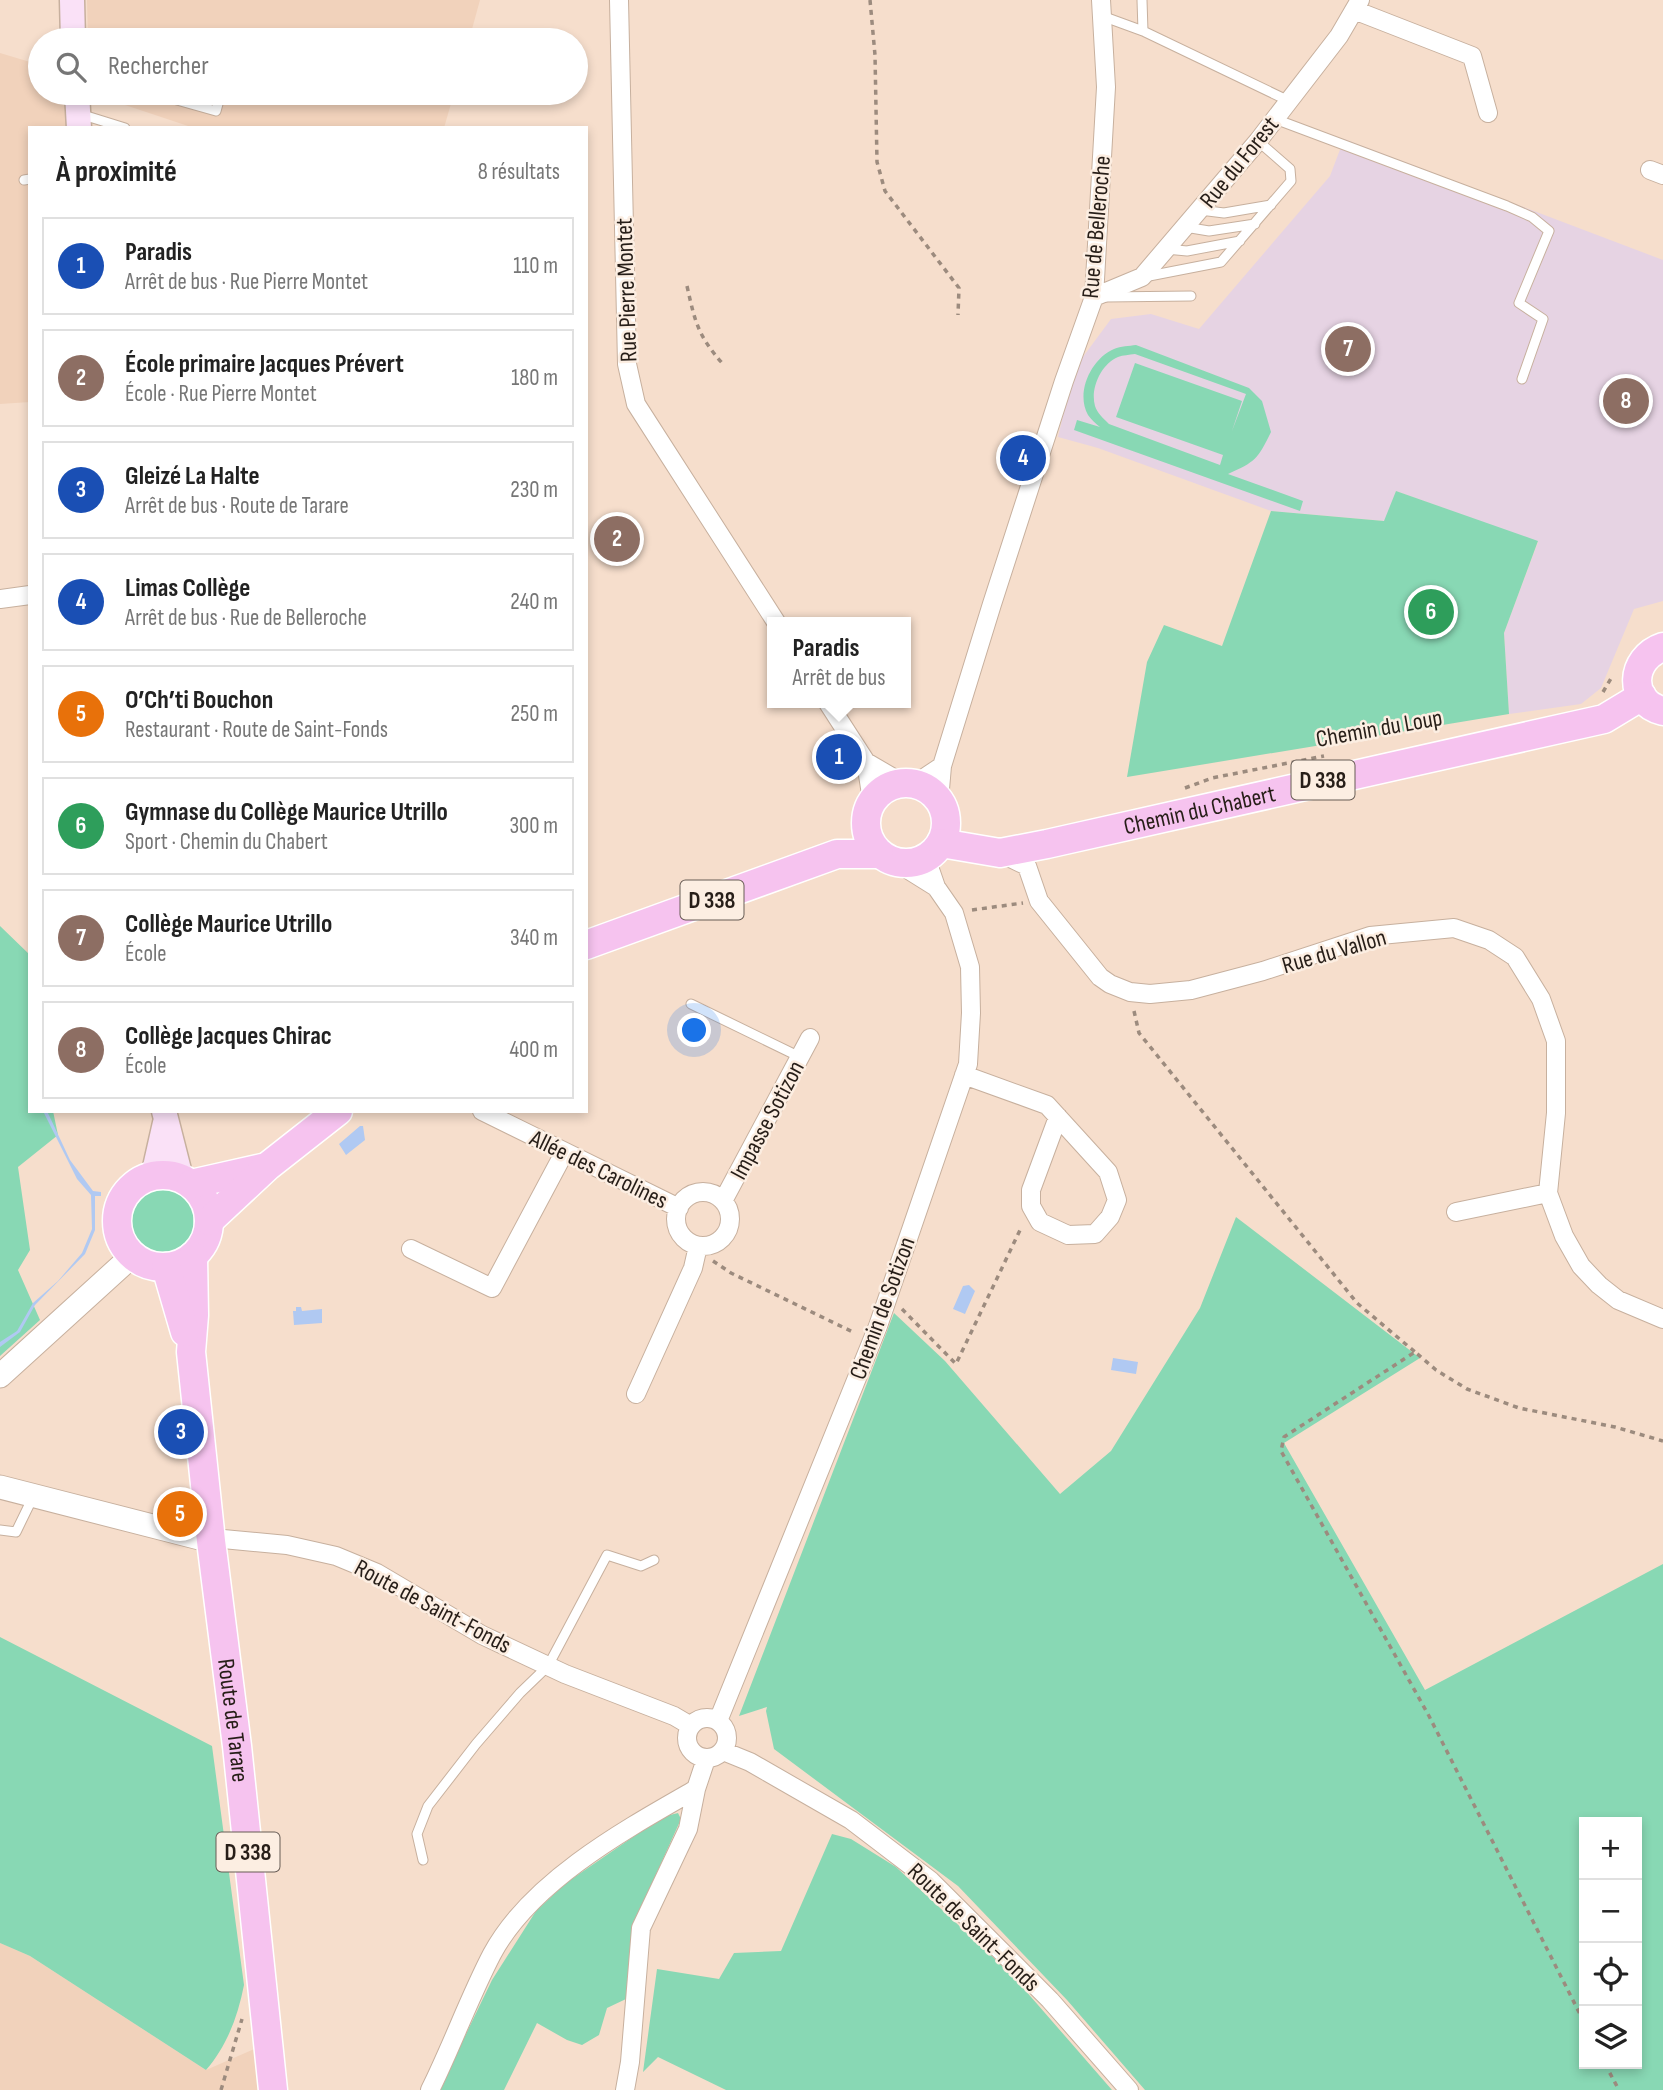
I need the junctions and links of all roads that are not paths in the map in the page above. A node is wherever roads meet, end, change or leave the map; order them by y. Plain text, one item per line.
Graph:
1 (72, 0) edge
2 (619, 0) edge
3 (1142, 0) edge
4 (1357, 5) edge
5 (1102, 8) edge
6 (73, 28) edge
7 (1143, 31) junction
8 (1289, 101) junction
9 (195, 105) edge
10 (218, 105) edge
11 (78, 111) edge
12 (1488, 113) dead end
13 (1275, 119) junction
14 (119, 126) edge
15 (1258, 141) junction
16 (1271, 205) junction
17 (1200, 210) junction
18 (1255, 224) junction
19 (1185, 227) junction
20 (1240, 241) junction
21 (1166, 249) junction
22 (1142, 277) junction
23 (1191, 296) dead end
24 (1094, 298) junction
25 (1522, 379) dead end
26 (28, 595) edge
27 (0, 598) edge
28 (773, 617) edge
29 (1663, 647) edge
30 (1652, 704) edge
31 (831, 708) edge
32 (866, 762) junction
33 (942, 766) junction
34 (909, 783) junction
35 (869, 813) junction
36 (938, 831) junction
37 (1000, 853) junction
38 (837, 854) junction
39 (887, 858) junction
40 (936, 887) junction
41 (588, 944) edge
42 (691, 1003) dead end
43 (810, 1038) dead end
44 (800, 1057) junction
45 (964, 1075) junction
46 (335, 1113) edge
47 (486, 1113) edge
48 (165, 1117) edge
49 (1058, 1117) junction
50 (564, 1153) junction
51 (268, 1166) junction
52 (153, 1176) junction
53 (186, 1181) junction
54 (1548, 1193) junction
55 (723, 1201) junction
56 (679, 1208) junction
57 (1457, 1212) dead end
58 (209, 1221) junction
59 (703, 1246) junction
60 (411, 1249) dead end
61 (132, 1256) junction
62 (193, 1256) junction
63 (166, 1268) junction
64 (1663, 1320) edge
65 (191, 1352) junction
66 (0, 1376) edge
67 (636, 1394) dead end
68 (0, 1487) edge
69 (34, 1495) junction
70 (0, 1530) edge
71 (211, 1541) junction
72 (654, 1560) dead end
73 (548, 1666) junction
74 (718, 1721) junction
75 (691, 1726) junction
76 (723, 1751) junction
77 (706, 1759) junction
78 (696, 1789) junction
79 (423, 1860) dead end
80 (273, 2090) edge
81 (430, 2090) edge
82 (625, 2090) edge
83 (1129, 2090) edge

1 - 6 main road
2 - 28 street, Rue Pierre Montet
3 - 7 lane
4 - 8 street, Rue du Forest
4 - 12 street
5 - 7 lane
5 - 24 street, Rue de Belleroche
7 - 8 lane
8 - 13 street, Rue du Forest
9 - 10 lane
11 - 14 lane
13 - 15 street, Rue du Forest
13 - 25 lane
15 - 16 lane
15 - 17 street, Rue du Forest
16 - 17 lane
16 - 18 lane
17 - 19 street, Rue du Forest
18 - 19 lane
18 - 20 lane
19 - 21 street, Rue du Forest
20 - 21 lane
20 - 22 lane
21 - 22 street, Rue du Forest
22 - 24 street, Rue du Forest
23 - 24 lane
24 - 33 street, Rue de Belleroche
26 - 27 street
29 - 30 main road
30 - 37 main road, Chemin du Chabert / D 338
31 - 32 street
32 - 34 street
32 - 35 street
33 - 34 street
33 - 36 street, Rue de Belleroche
34 - 35 main road
34 - 36 main road
35 - 38 main road, D 338
35 - 39 main road
36 - 37 main road, Chemin du Chabert / D 338
36 - 39 main road
36 - 40 street, Chemin de Sotizon
37 - 54 street, Rue du Vallon
38 - 39 main road, D 338
38 - 41 main road, D 338
39 - 40 street, Chemin de Sotizon
40 - 45 street, Chemin de Sotizon
42 - 44 lane
43 - 44 street, Impasse Sotizon
44 - 55 street, Impasse Sotizon
45 - 49 street
45 - 74 street, Chemin de Sotizon
46 - 51 main road
47 - 50 street, Allée des Carolines
48 - 52 main road
48 - 53 main road
49 - 49 street
50 - 56 street, Allée des Carolines
50 - 60 street
51 - 53 main road
51 - 58 main road
52 - 53 main road
52 - 61 main road
53 - 58 main road
54 - 57 street
54 - 64 street, Rue du Vallon
55 - 56 street
55 - 59 street
56 - 59 street
58 - 62 main road
59 - 67 street
61 - 63 main road
61 - 66 street
62 - 63 main road
62 - 65 main road, Route de Tarare / D 338
63 - 65 main road, Route de Tarare / D 338
65 - 71 main road, Route de Tarare / D 338
68 - 69 street, Route de Saint-Fonds
69 - 70 lane
69 - 71 street, Route de Saint-Fonds
71 - 73 street, Route de Saint-Fonds
71 - 80 main road, Route de Tarare / D 338
72 - 73 lane
73 - 75 street, Route de Saint-Fonds
73 - 79 lane
74 - 75 street
74 - 76 street
75 - 77 street
76 - 77 street
76 - 83 street, Route de Saint-Fonds
77 - 78 street
78 - 81 street
78 - 82 street

